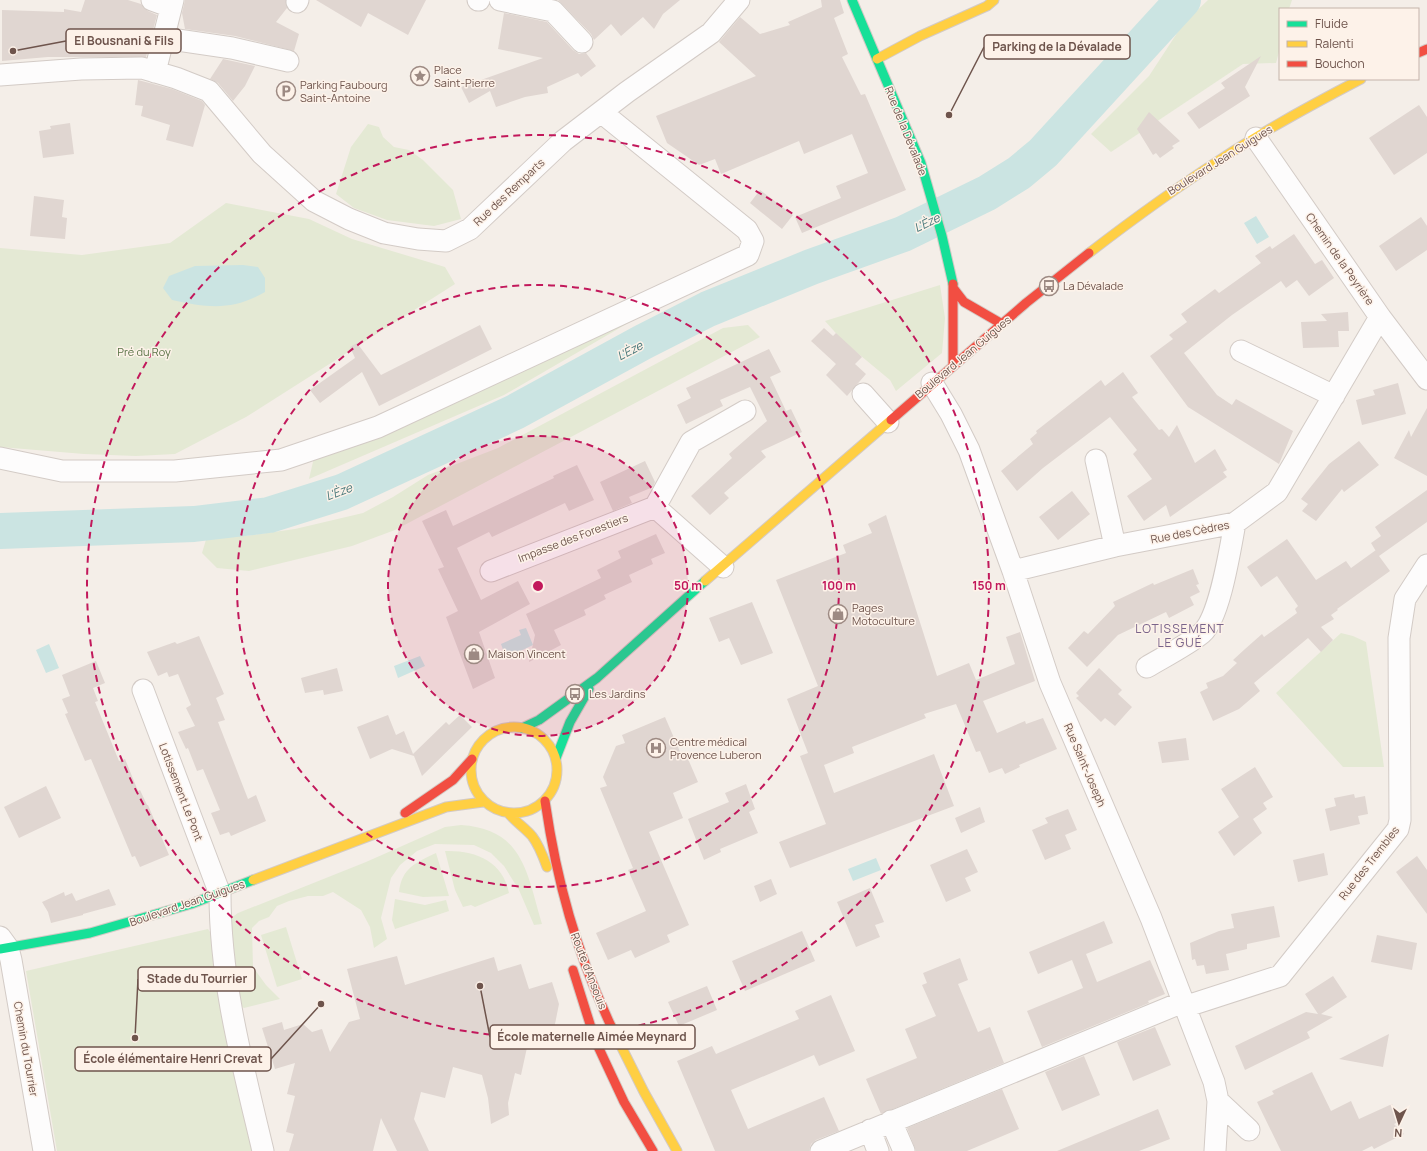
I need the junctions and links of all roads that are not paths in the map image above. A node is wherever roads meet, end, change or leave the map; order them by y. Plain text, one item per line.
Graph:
1 (500, 0) edge
2 (739, 0) edge
3 (852, 0) edge
4 (994, 0) edge
5 (165, 2) edge
6 (555, 5) edge
7 (164, 38) junction
8 (582, 42) dead end
9 (877, 60) junction
10 (288, 62) dead end
11 (155, 72) junction
12 (0, 75) edge
13 (1360, 80) edge
14 (601, 112) junction
15 (1256, 138) junction
16 (954, 288) junction
17 (1380, 317) junction
18 (1002, 324) junction
19 (1241, 351) dead end
20 (953, 366) junction
21 (1427, 379) edge
22 (932, 383) junction
23 (863, 394) dead end
24 (1334, 396) junction
25 (745, 411) dead end
26 (888, 422) junction
27 (0, 458) edge
28 (1096, 460) dead end
29 (655, 507) junction
30 (1235, 523) junction
31 (1115, 546) junction
32 (1427, 565) edge
33 (723, 567) junction
34 (491, 570) dead end
35 (1013, 571) junction
36 (1147, 667) dead end
37 (597, 678) junction
38 (143, 690) dead end
39 (522, 728) junction
40 (556, 758) junction
41 (472, 759) junction
42 (545, 801) junction
43 (483, 802) junction
44 (509, 814) junction
45 (368, 836) junction
46 (549, 878) dead end
47 (220, 894) junction
48 (3, 944) edge
49 (570, 957) dead end
50 (1184, 1004) junction
51 (1218, 1101) junction
52 (891, 1121) junction
53 (870, 1130) junction
54 (1249, 1130) dead end
55 (44, 1151) edge
56 (263, 1151) edge
57 (653, 1151) edge
58 (677, 1151) edge
59 (821, 1151) edge
60 (878, 1151) edge
61 (904, 1151) edge
62 (1215, 1151) edge

1 - 6 street
2 - 14 street, Rue des Remparts
3 - 9 main road, Rue de la Dévalade
4 - 9 main road
5 - 7 street
6 - 8 street
7 - 10 street
7 - 11 street
9 - 16 main road, Rue de la Dévalade
11 - 12 street
11 - 14 street, Rue des Remparts
13 - 15 main road, Boulevard Jean Guigues
14 - 27 street
15 - 17 street, Chemin de la Peyrière
15 - 18 main road, Boulevard Jean Guigues
16 - 18 main road, Rue de la Dévalade
16 - 20 main road, Rue de la Dévalade
17 - 21 street, Chemin de la Peyrière
17 - 24 street, Rue des Cèdres
18 - 20 main road, Boulevard Jean Guigues
19 - 24 street
20 - 22 main road, Boulevard Jean Guigues
22 - 26 main road, Boulevard Jean Guigues
22 - 35 street, Rue Saint-Joseph
23 - 26 street
24 - 30 street, Rue des Cèdres
25 - 29 street
26 - 33 main road, Boulevard Jean Guigues
28 - 31 street
29 - 33 street
29 - 34 street, Impasse des Forestiers
30 - 31 street, Rue des Cèdres
30 - 36 street
31 - 35 street, Rue des Cèdres
32 - 50 street, Rue des Trembles
33 - 37 main road, Boulevard Jean Guigues
35 - 50 street, Rue Saint-Joseph
37 - 39 main road, Boulevard Jean Guigues
37 - 40 main road, Boulevard Jean Guigues
38 - 47 street, Lotissement Le Pont
39 - 40 main road
39 - 41 main road
40 - 42 main road
41 - 43 main road
41 - 45 main road, Boulevard Jean Guigues
42 - 44 main road
42 - 58 main road, Route d'Ansouis
43 - 44 main road
43 - 45 main road, Boulevard Jean Guigues
44 - 46 main road
45 - 47 main road, Boulevard Jean Guigues
47 - 48 main road, Boulevard Jean Guigues
47 - 56 street
48 - 55 street, Chemin du Tourrier
49 - 57 main road, Route d'Ansouis
50 - 51 street, Rue Saint-Joseph
50 - 52 street, Rue des Trembles
51 - 54 street
51 - 62 street, Rue Saint-Joseph
52 - 53 street, Rue des Trembles
52 - 61 street
53 - 59 street, Rue des Trembles
53 - 60 street

